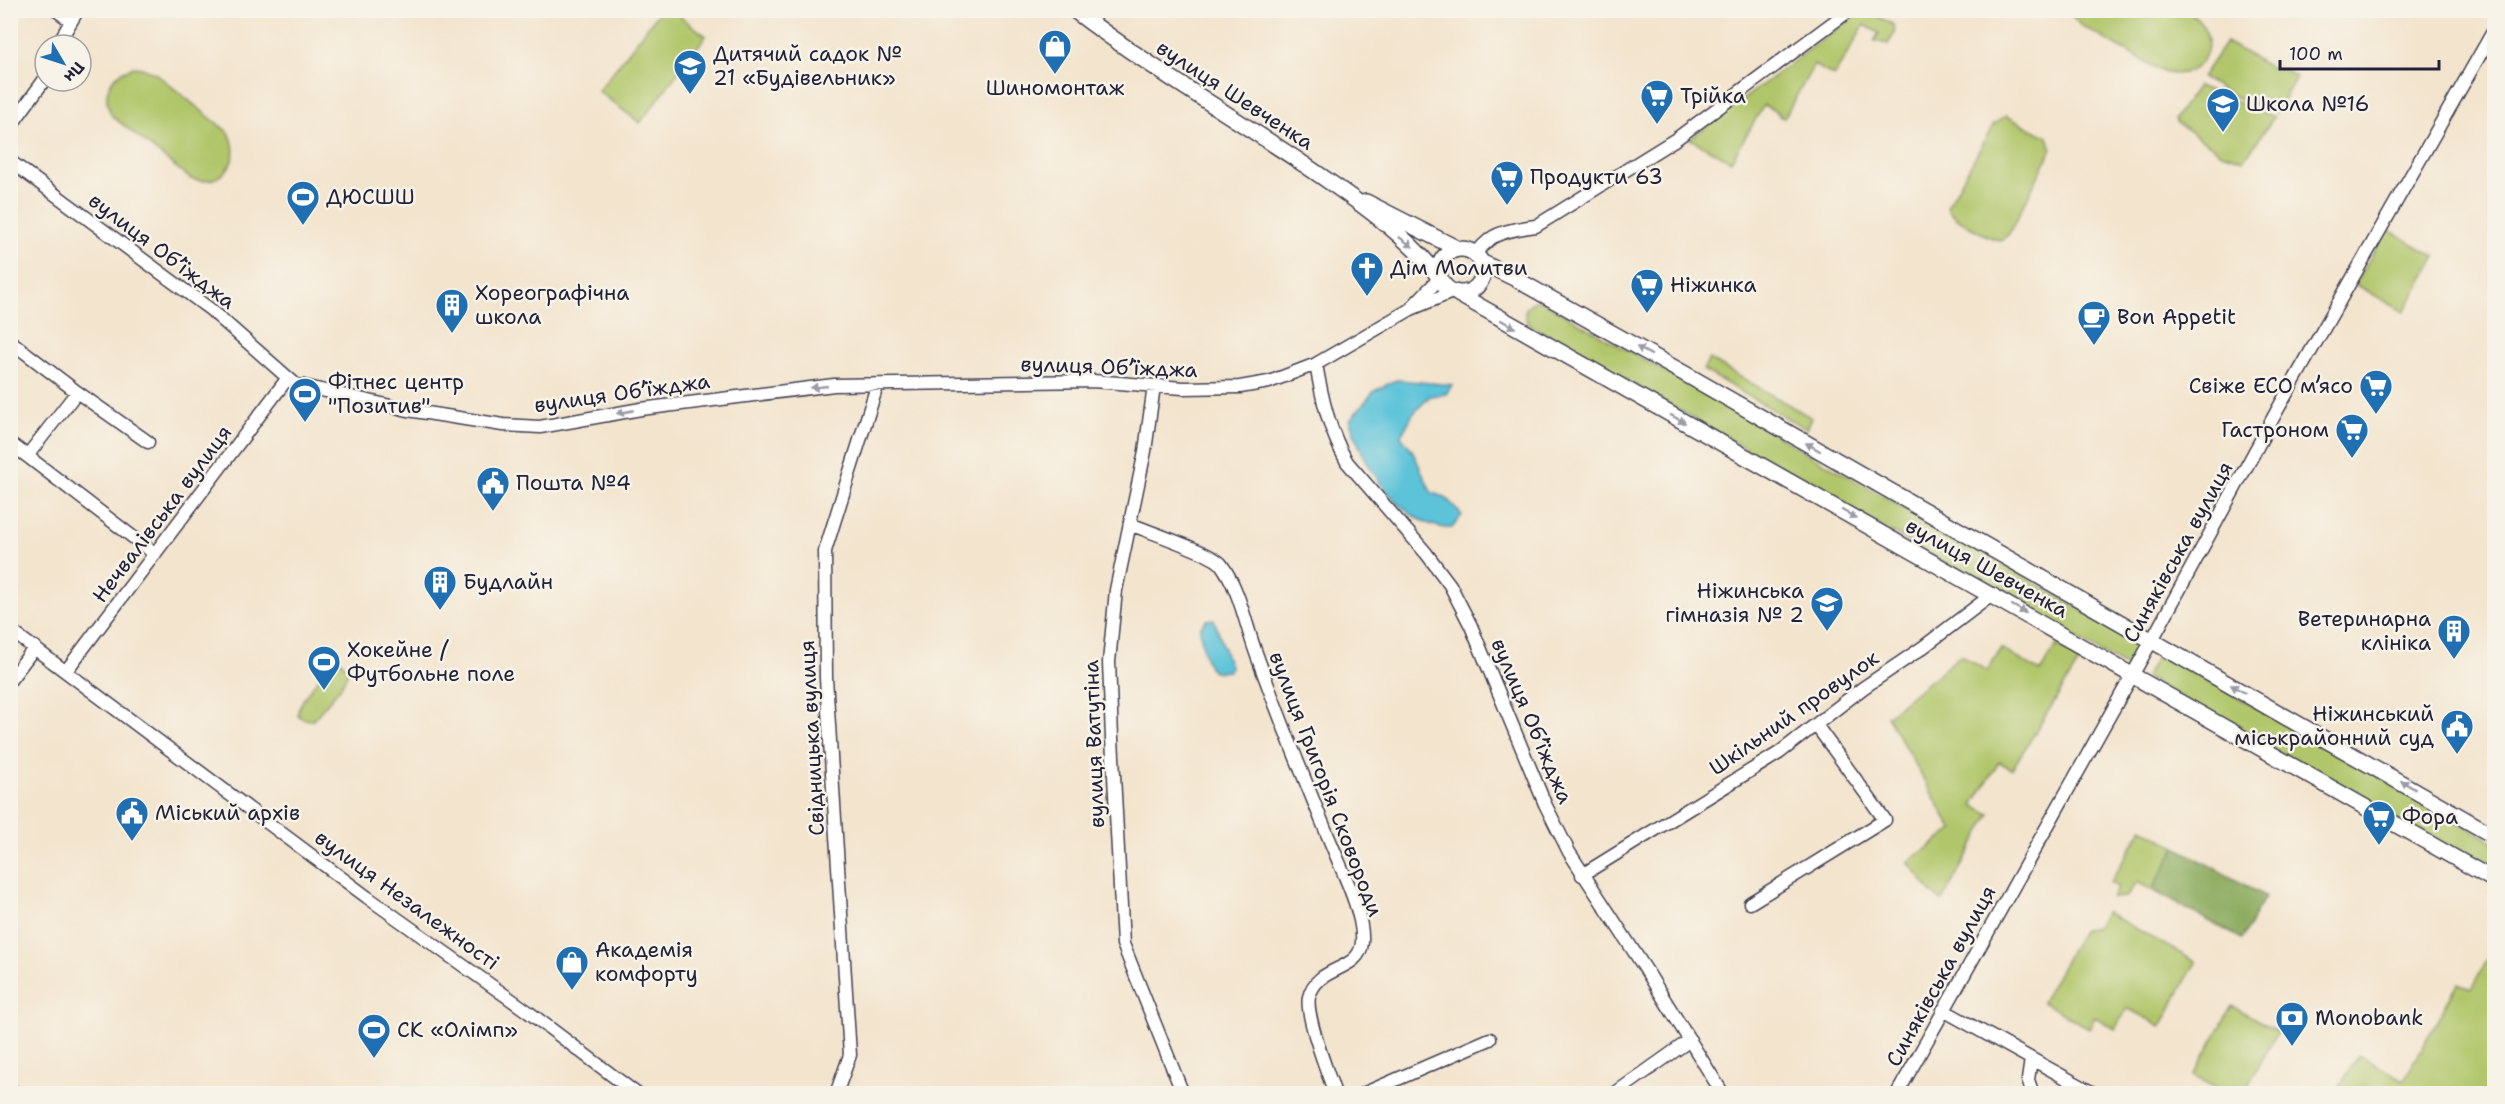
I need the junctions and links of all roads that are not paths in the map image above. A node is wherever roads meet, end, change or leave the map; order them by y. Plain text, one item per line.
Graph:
1 (56, 10) edge
2 (1074, 10) edge
3 (1850, 10) edge
4 (74, 16) edge
5 (64, 33) edge
6 (2492, 38) edge
7 (35, 93) edge
8 (10, 127) edge
9 (10, 162) edge
10 (1344, 192) junction
11 (1473, 256) junction
12 (1439, 278) junction
13 (1455, 293) junction
14 (1411, 309) junction
15 (10, 341) edge
16 (1316, 364) junction
17 (287, 379) junction
18 (877, 386) junction
19 (1154, 386) junction
20 (77, 392) junction
21 (148, 442) dead end
22 (10, 443) edge
23 (27, 456) junction
24 (1130, 524) junction
25 (155, 554) junction
26 (1993, 594) junction
27 (10, 630) edge
28 (2152, 640) junction
29 (34, 647) junction
30 (66, 671) junction
31 (2133, 675) junction
32 (10, 680) edge
33 (1816, 725) junction
34 (2494, 836) edge
35 (1582, 875) junction
36 (2494, 880) edge
37 (1750, 903) dead end
38 (1943, 1010) junction
39 (1490, 1039) dead end
40 (1690, 1040) junction
41 (2031, 1059) junction
42 (10, 1089) edge
43 (17, 1094) edge
44 (636, 1094) edge
45 (836, 1094) edge
46 (1183, 1094) edge
47 (1335, 1094) edge
48 (1363, 1094) edge
49 (1614, 1094) edge
50 (1723, 1094) edge
51 (1897, 1094) edge
52 (2033, 1094) edge
53 (2095, 1094) edge

1 - 4 street
2 - 10 main road, вулиця Шевченка
3 - 11 street
4 - 5 street
6 - 28 street, Синяківська вулиця
7 - 8 street
9 - 17 street, вулиця Обʼїжджа
10 - 11 main road, вулиця Шевченка
10 -> 12 main road, вулиця Шевченка
11 - 12 main road
11 - 13 main road
28 -> 11 main road, вулиця Шевченка
12 - 13 main road
12 - 14 street, вулиця Обʼїжджа
13 - 14 street, вулиця Обʼїжджа
13 -> 26 main road, вулиця Шевченка
14 - 16 street, вулиця Обʼїжджа
15 - 20 street
16 - 19 street, вулиця Обʼїжджа
16 - 35 street, вулиця Обʼїжджа
18 -> 17 street, вулиця Обʼїжджа
17 - 25 street, Нечвалівська вулиця
18 - 19 street, вулиця Обʼїжджа
18 - 45 street, Свідницька вулиця
19 - 24 street, вулиця Ватутіна
20 - 21 street
20 - 23 street
22 - 23 street
23 - 25 street
24 - 46 street, вулиця Ватутіна
24 - 47 street, вулиця Григорія Сковороди
25 - 30 street, Нечвалівська вулиця
26 -> 31 main road, вулиця Шевченка
26 - 33 street, Шкільний провулок
27 - 29 street, вулиця Незалежності
28 - 31 street, Синяківська вулиця
34 -> 28 main road, вулиця Шевченка
29 - 30 street, вулиця Незалежності
29 - 32 street
30 - 44 street, вулиця Незалежності
31 - 36 main road, вулиця Шевченка
31 - 38 street, Синяківська вулиця
33 - 35 street, Шкільний провулок
33 - 37 street
35 - 40 street, вулиця Обʼїжджа
38 - 41 street
38 - 51 street, Синяківська вулиця
39 - 48 street
40 - 49 street
40 - 50 street, вулиця Обʼїжджа
41 - 52 street
41 - 53 street
42 - 43 street

